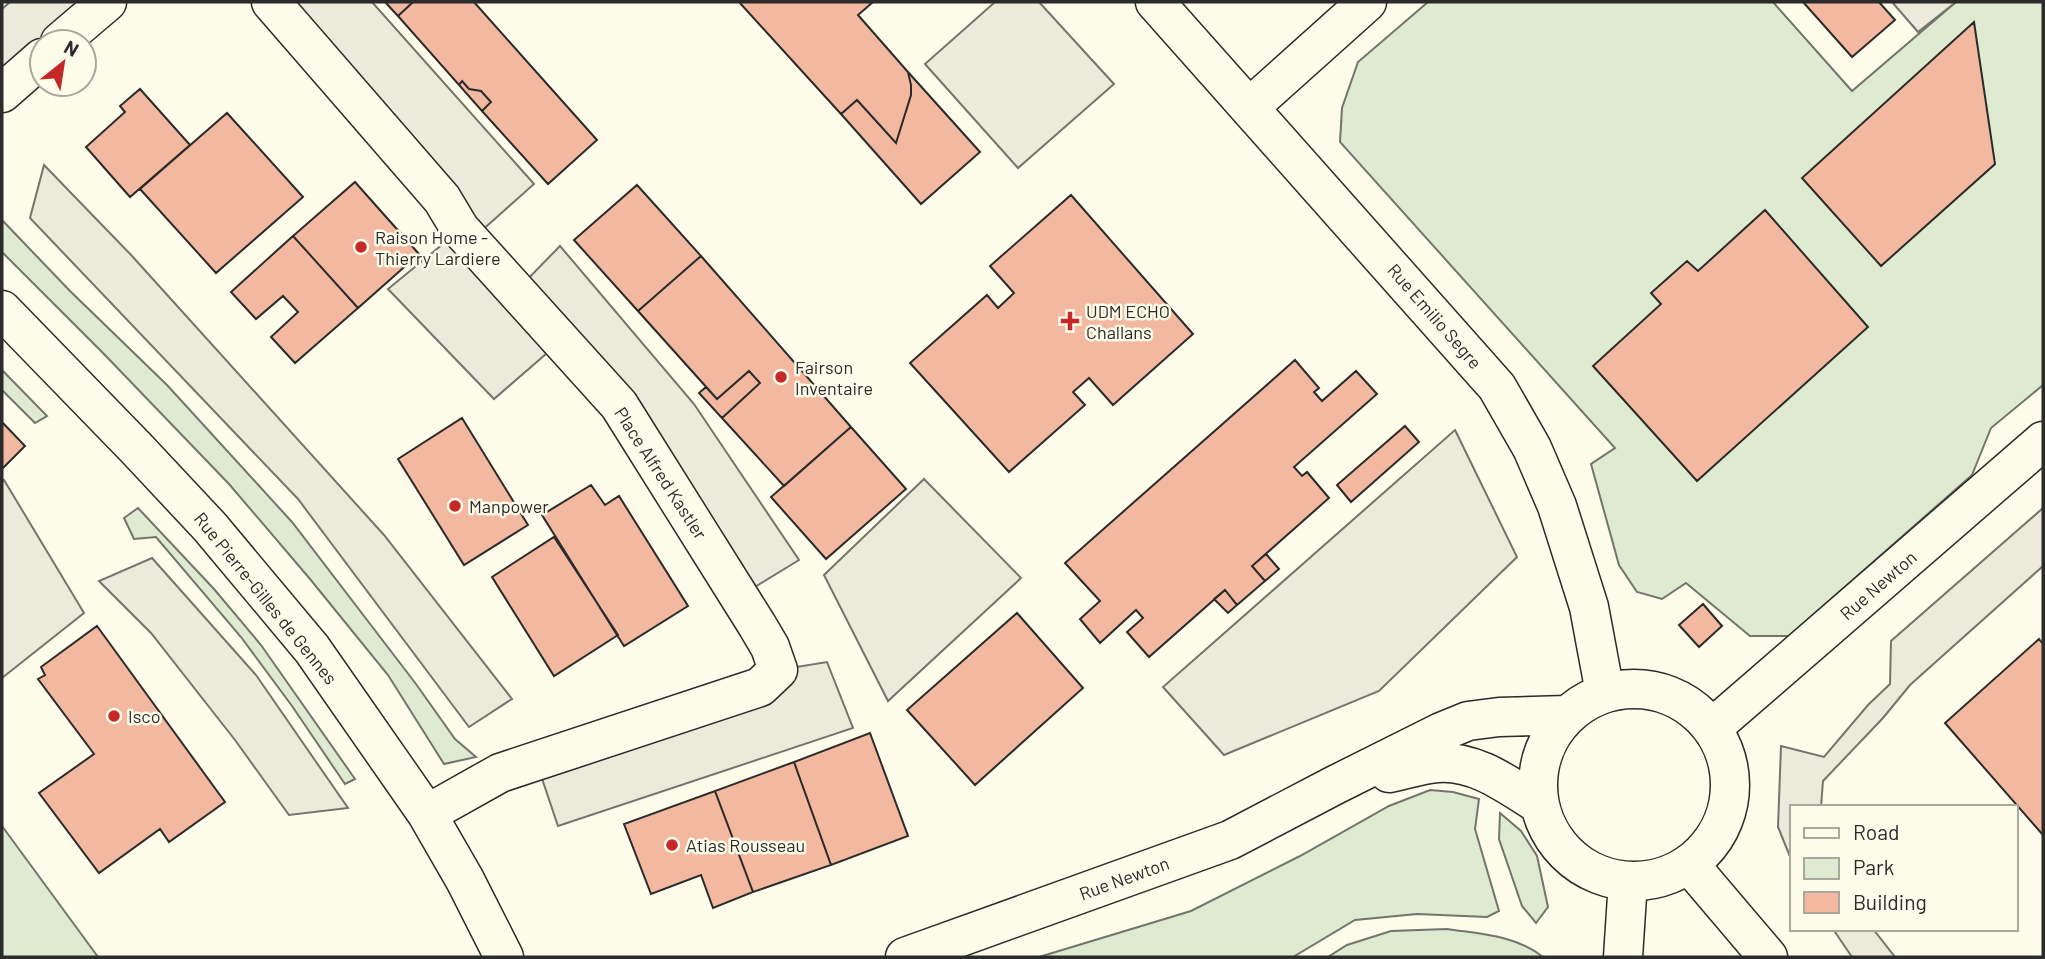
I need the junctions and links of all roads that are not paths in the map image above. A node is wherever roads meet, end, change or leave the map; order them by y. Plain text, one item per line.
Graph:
1 (107, 2) edge
2 (271, 2) edge
3 (1155, 2) edge
4 (1367, 2) edge
5 (77, 28) edge
6 (28, 70) edge
7 (2, 93) edge
8 (1250, 107) junction
9 (2, 310) edge
10 (2043, 442) edge
11 (1605, 692) junction
12 (1566, 716) junction
13 (1712, 728) junction
14 (1335, 785) junction
15 (1540, 805) junction
16 (427, 814) junction
17 (1689, 864) junction
18 (1628, 881) junction
19 (504, 957) edge
20 (905, 957) edge
21 (1623, 957) edge
22 (1768, 957) edge

1 - 5 street
2 - 16 street, Place Alfred Kastler
3 - 8 street, Rue Emilio Segre
4 - 8 street
6 - 7 street
8 - 11 street, Rue Emilio Segre
9 - 16 street, Rue Pierre-Gilles de Gennes
10 - 13 street, Rue Newton
11 - 12 street
11 - 13 street
12 - 14 street, Rue Newton
12 - 15 street
13 - 17 street
14 - 15 street, Rue Newton
14 - 20 street, Rue Newton
15 - 18 street
16 - 19 street, Rue Pierre-Gilles de Gennes
17 - 18 street
17 - 22 street
18 - 21 street

